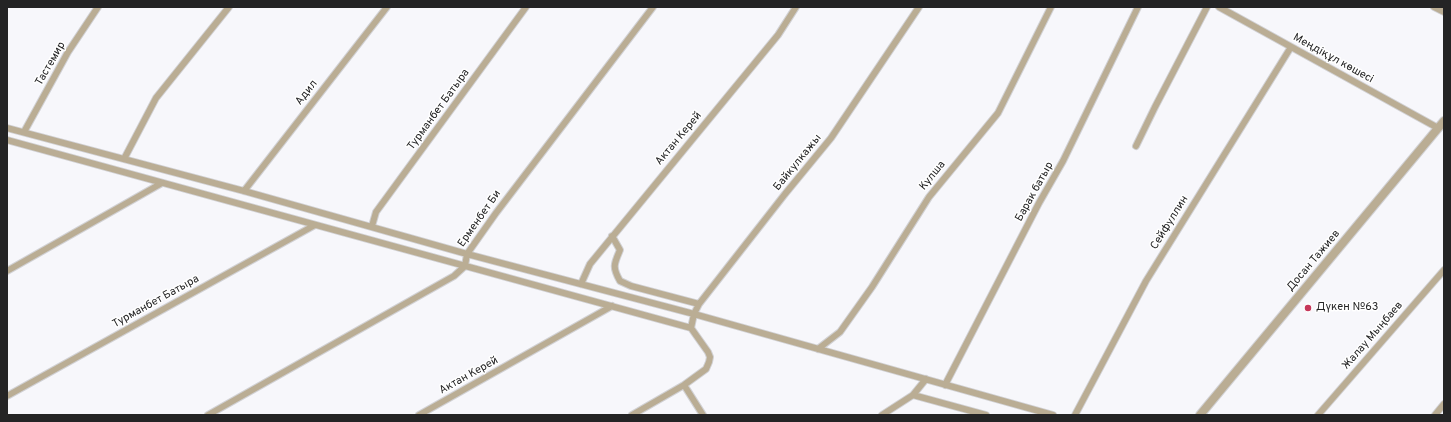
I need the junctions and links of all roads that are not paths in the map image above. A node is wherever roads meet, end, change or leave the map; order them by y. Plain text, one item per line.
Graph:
1 (98, 7) edge
2 (229, 7) edge
3 (386, 7) edge
4 (526, 7) edge
5 (653, 7) edge
6 (796, 7) edge
7 (919, 7) edge
8 (1051, 7) edge
9 (1138, 7) edge
10 (1207, 7) edge
11 (1219, 7) edge
12 (1434, 7) edge
13 (1444, 12) edge
14 (1291, 47) junction
15 (1444, 121) edge
16 (7, 128) edge
17 (1438, 128) junction
18 (24, 132) junction
19 (7, 140) edge
20 (1136, 146) dead end
21 (124, 159) junction
22 (162, 183) junction
23 (244, 191) junction
24 (315, 225) junction
25 (372, 226) junction
26 (612, 236) junction
27 (467, 254) junction
28 (465, 266) junction
29 (1444, 270) edge
30 (7, 271) edge
31 (581, 284) junction
32 (699, 304) junction
33 (612, 306) junction
34 (694, 314) junction
35 (691, 328) junction
36 (818, 349) junction
37 (926, 379) junction
38 (684, 385) junction
39 (946, 385) junction
40 (913, 395) junction
41 (7, 396) edge
42 (1444, 404) edge
43 (208, 415) edge
44 (419, 415) edge
45 (632, 415) edge
46 (703, 415) edge
47 (882, 415) edge
48 (986, 415) edge
49 (1053, 415) edge
50 (1075, 415) edge
51 (1200, 415) edge
52 (1318, 415) edge
53 (1435, 415) edge

1 - 18 street, Тастемир
2 - 21 street
3 - 23 street, Адил
4 - 25 street, Турманбет Батыра
5 - 27 street, Ерменбет Би
6 - 26 street, Актан Керей
7 - 32 street, Байкулкажы
8 - 36 street, Кулша
9 - 39 street, Барак батыр
10 - 20 street
11 - 14 street, Меңдіқұл көшесі
12 - 13 street
14 - 17 street, Меңдіқұл көшесі
14 - 50 street, Сейфуллин
15 - 17 street, Досан Тажиев
16 - 18 street
17 - 51 street, Досан Тажиев
18 - 21 street
19 - 22 street
21 - 23 street
22 - 24 street
22 - 30 street
23 - 25 street
24 - 28 street
24 - 41 street, Турманбет Батыра
25 - 27 street
26 - 31 street, Актан Керей
26 - 32 street
27 - 28 street, Ерменбет Би
27 - 31 street
28 - 33 street
28 - 43 street, Ерменбет Би
29 - 52 street, Жалау Мыңбаев
31 - 34 street
32 - 34 street, Байкулкажы
33 - 35 street
33 - 44 street, Актан Керей
34 - 35 street, Байкулкажы
34 - 36 street
35 - 38 street
36 - 37 street
37 - 39 street
37 - 40 street
38 - 45 street
38 - 46 street
39 - 49 street
40 - 47 street
40 - 48 street
42 - 53 street

